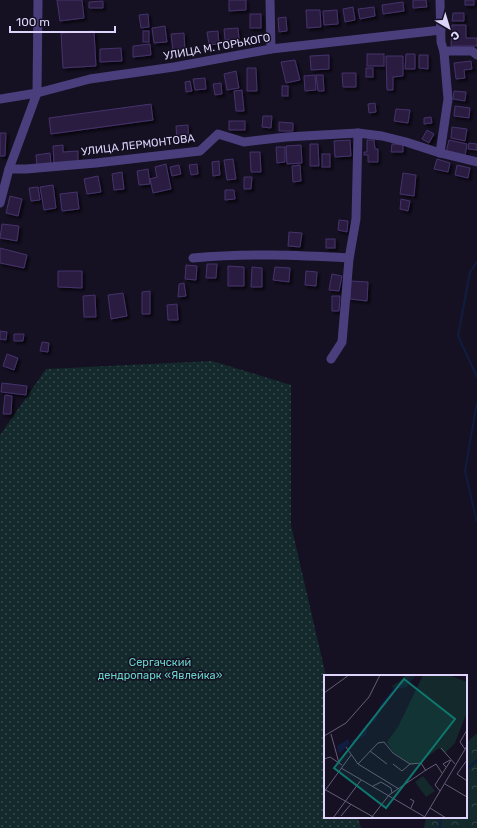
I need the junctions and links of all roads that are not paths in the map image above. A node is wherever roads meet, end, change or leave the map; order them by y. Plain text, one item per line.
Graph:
1 (38, 0) edge
2 (270, 0) edge
3 (440, 0) edge
4 (441, 30) junction
5 (271, 49) junction
6 (444, 52) junction
7 (475, 52) edge
8 (37, 93) junction
9 (0, 98) edge
10 (358, 133) junction
11 (440, 153) junction
12 (477, 162) edge
13 (9, 169) junction
14 (0, 203) edge
15 (193, 258) dead end
16 (350, 258) junction
17 (331, 359) dead end

1 - 8 street
2 - 5 street
3 - 4 street
4 - 5 street, УЛИЦА М. ГОРЬКОГО
4 - 6 street
5 - 8 street, УЛИЦА М. ГОРЬКОГО
6 - 7 street
6 - 11 street
8 - 9 street, УЛИЦА М. ГОРЬКОГО
8 - 13 street
10 - 11 street, УЛИЦА ЛЕРМОНТОВА
10 - 13 street, УЛИЦА ЛЕРМОНТОВА
10 - 16 street
11 - 12 street, УЛИЦА ЛЕРМОНТОВА
13 - 14 street
15 - 16 street
16 - 17 street

